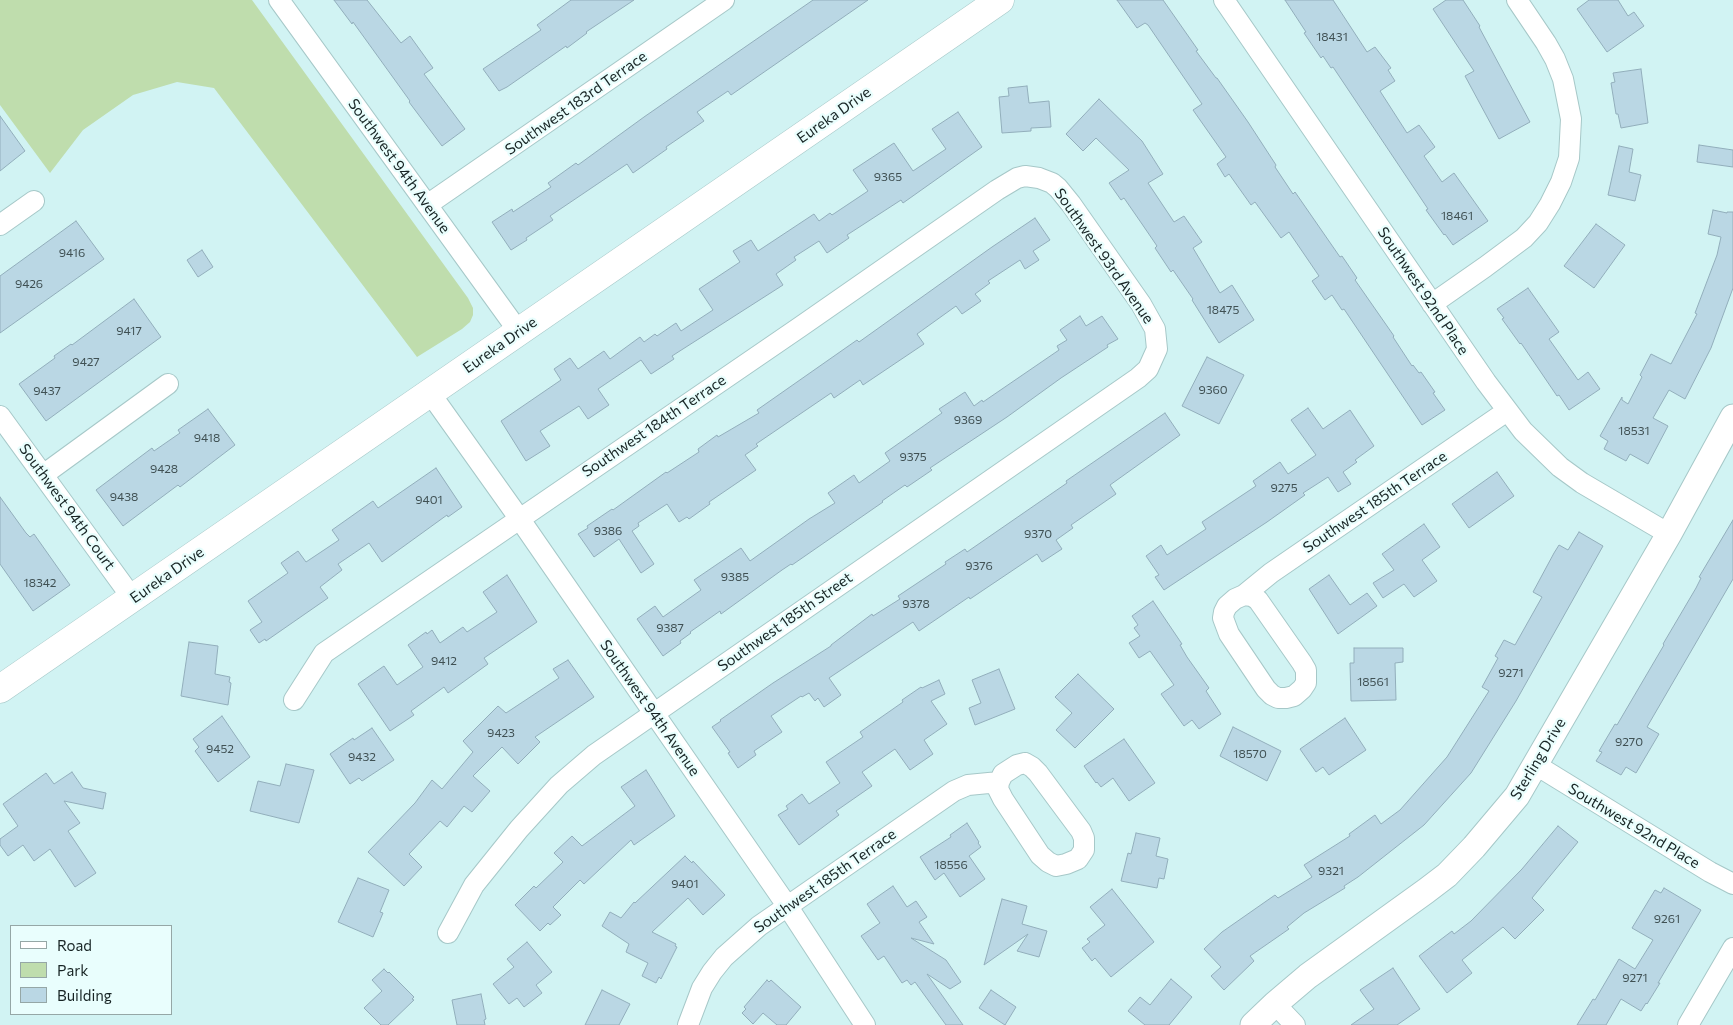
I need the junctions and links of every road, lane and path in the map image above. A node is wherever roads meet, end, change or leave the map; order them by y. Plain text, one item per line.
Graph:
1 (279, 0) edge
2 (724, 0) edge
3 (1000, 0) edge
4 (1224, 0) edge
5 (1516, 0) edge
6 (1034, 177) joint
7 (34, 201) dead end
8 (427, 205) junction
9 (0, 225) edge
10 (1432, 304) junction
11 (519, 332) junction
12 (1158, 349) joint
13 (168, 384) dead end
14 (430, 394) junction
15 (1508, 411) junction
16 (0, 416) edge
17 (1731, 426) edge
18 (43, 475) junction
19 (519, 518) junction
20 (1669, 534) junction
21 (1244, 595) junction
22 (133, 599) junction
23 (0, 689) edge
24 (294, 700) dead end
25 (653, 713) junction
26 (1536, 765) junction
27 (999, 782) junction
28 (1733, 884) edge
29 (788, 907) junction
30 (448, 933) dead end
31 (1733, 948) edge
32 (1275, 1004) junction
33 (688, 1025) edge
34 (865, 1025) edge
35 (1254, 1025) edge
36 (1295, 1025) edge
37 (1688, 1025) edge

1 - 8 street, Southwest 94th Avenue
2 - 8 street, Southwest 183rd Terrace
3 - 11 main road, Eureka Drive
4 - 10 street, Southwest 92nd Place
5 - 10 street
6 - 12 street, Southwest 93rd Avenue
6 - 19 street, Southwest 184th Terrace
7 - 9 street
8 - 11 street, Southwest 94th Avenue
10 - 15 street, Southwest 92nd Place
11 - 14 main road, Eureka Drive
12 - 25 street, Southwest 185th Street
13 - 18 street
14 - 19 street, Southwest 94th Avenue
14 - 22 main road, Eureka Drive
15 - 20 street, Southwest 92nd Place
15 - 21 street, Southwest 185th Terrace
16 - 18 street, Southwest 94th Court
17 - 20 street, Sterling Drive
18 - 22 street, Southwest 94th Court
19 - 24 street, Southwest 184th Terrace
19 - 25 street, Southwest 94th Avenue
20 - 26 street, Sterling Drive
21 - 21 street
22 - 23 main road, Eureka Drive
25 - 29 street, Southwest 94th Avenue
25 - 30 street, Southwest 185th Street
26 - 28 street, Southwest 92nd Place
26 - 32 street, Sterling Drive
27 - 27 street
27 - 29 street, Southwest 185th Terrace
29 - 33 street, Southwest 185th Terrace
29 - 34 street, Southwest 94th Avenue
31 - 37 street
32 - 35 street, Sterling Drive
32 - 36 street

